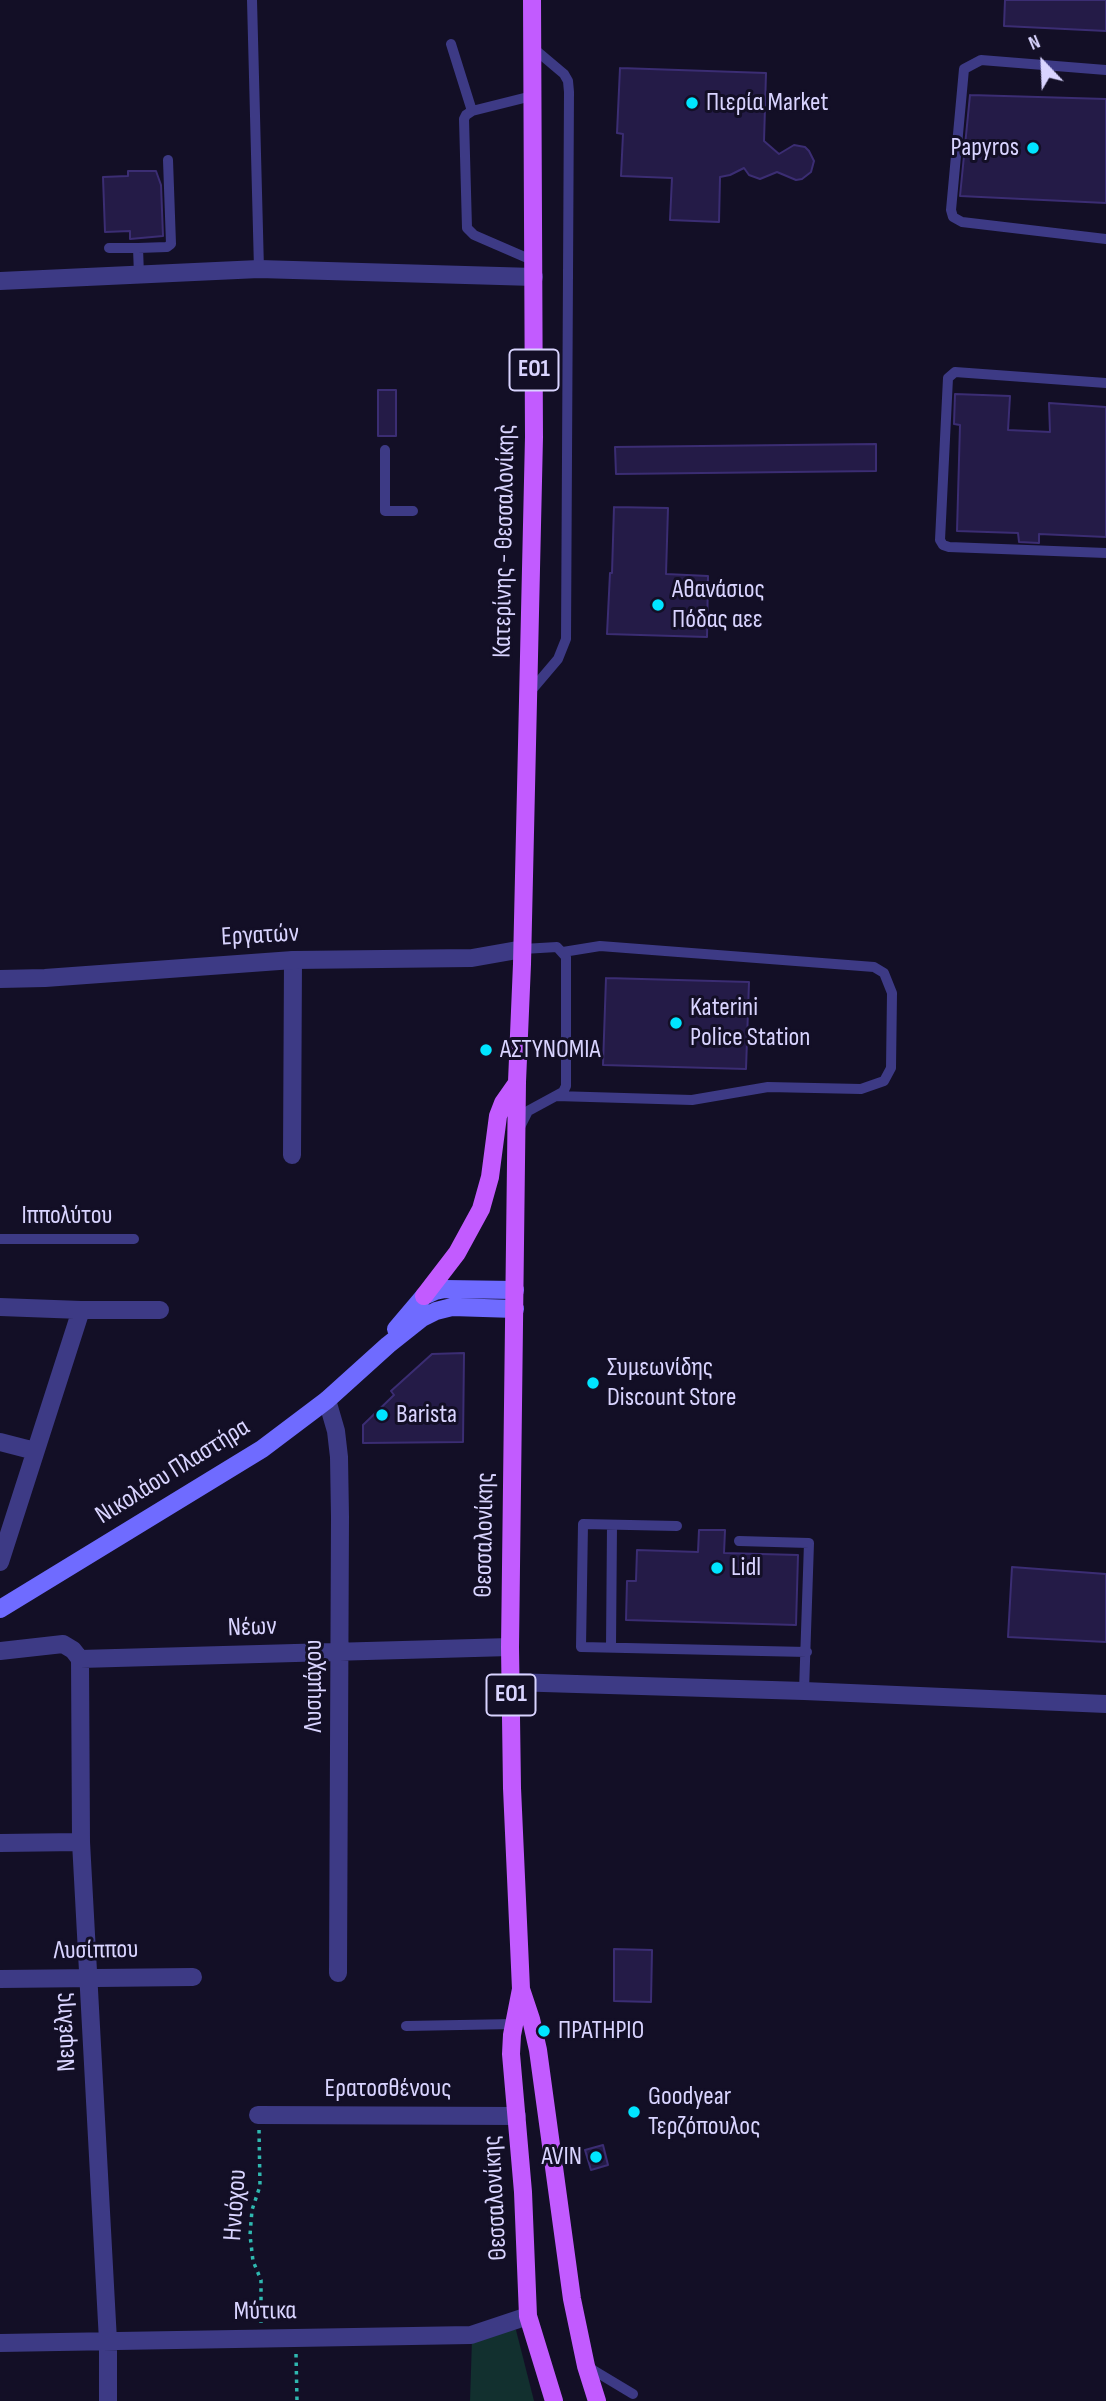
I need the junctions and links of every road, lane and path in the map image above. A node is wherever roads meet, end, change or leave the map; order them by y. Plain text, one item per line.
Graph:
1 (252, 0) edge
2 (532, 0) edge
3 (451, 44) dead end
4 (531, 46) junction
5 (1106, 70) edge
6 (532, 96) junction
7 (471, 111) junction
8 (168, 160) dead end
9 (1106, 239) edge
10 (108, 248) dead end
11 (138, 248) junction
12 (259, 269) junction
13 (534, 269) junction
14 (139, 275) junction
15 (0, 281) edge
16 (1106, 383) edge
17 (385, 450) dead end
18 (413, 510) dead end
19 (1106, 553) edge
20 (528, 695) junction
21 (523, 949) junction
22 (563, 951) junction
23 (293, 960) junction
24 (0, 979) edge
25 (517, 1082) junction
26 (556, 1096) junction
27 (517, 1133) junction
28 (292, 1156) dead end
29 (0, 1238) edge
30 (134, 1238) dead end
31 (515, 1290) junction
32 (424, 1296) junction
33 (0, 1307) edge
34 (515, 1309) junction
35 (81, 1310) junction
36 (160, 1310) dead end
37 (365, 1367) junction
38 (327, 1400) junction
39 (0, 1442) edge
40 (35, 1451) junction
41 (612, 1525) junction
42 (677, 1526) dead end
43 (739, 1541) dead end
44 (0, 1562) edge
45 (0, 1609) edge
46 (510, 1647) junction
47 (611, 1647) junction
48 (0, 1651) edge
49 (340, 1651) junction
50 (807, 1652) junction
51 (80, 1659) junction
52 (511, 1682) junction
53 (804, 1691) junction
54 (1106, 1704) edge
55 (81, 1842) junction
56 (0, 1843) edge
57 (338, 1973) dead end
58 (89, 1976) junction
59 (192, 1976) dead end
60 (0, 1979) edge
61 (521, 1989) junction
62 (514, 2024) junction
63 (406, 2026) dead end
64 (258, 2115) joint
65 (517, 2116) junction
66 (528, 2316) junction
67 (296, 2338) junction
68 (262, 2339) junction
69 (108, 2342) junction
70 (0, 2343) edge
71 (586, 2366) junction
72 (633, 2394) dead end
73 (108, 2401) edge
74 (297, 2401) edge
75 (554, 2401) edge
76 (597, 2401) edge

1 - 12 lane
2 - 4 main road, Κατερίνης - Θεσσαλονίκης / ΕΟ1
3 - 7 lane
4 - 6 main road, Κατερίνης - Θεσσαλονίκης / ΕΟ1
4 - 20 lane
5 - 9 lane
6 - 7 lane
6 - 13 main road, Κατερίνης - Θεσσαλονίκης / ΕΟ1
7 - 13 lane
8 - 11 lane
10 - 11 lane
11 - 14 lane
12 - 13 street
12 - 14 street
13 - 20 main road, Κατερίνης - Θεσσαλονίκης / ΕΟ1
14 - 15 street
16 - 19 lane
17 - 18 lane
20 - 21 main road, Κατερίνης - Θεσσαλονίκης / ΕΟ1
21 - 22 lane
21 - 23 street, Εργατών
21 - 25 main road, Κατερίνης - Θεσσαλονίκης / ΕΟ1
22 - 26 lane
22 - 26 lane
23 - 24 street, Εργατών
23 - 28 street
25 - 27 main road, Θεσσαλονίκης / ΕΟ1
25 - 32 main road
26 - 27 lane
27 - 31 main road, Θεσσαλονίκης / ΕΟ1
29 - 30 lane, Ιππολύτου
31 - 32 main road
31 - 34 main road, Θεσσαλονίκης / ΕΟ1
32 - 37 main road, Νικολάου Πλαστήρα
33 - 35 street
34 - 37 main road, Νικολάου Πλαστήρα
34 - 46 main road, Θεσσαλονίκης / ΕΟ1
35 - 36 street
35 - 40 street
37 - 38 main road, Νικολάου Πλαστήρα
38 - 45 main road, Νικολάου Πλαστήρα
38 - 49 street, Λυσιμάχου
39 - 40 street
40 - 44 street
41 - 42 lane
41 - 47 lane
41 - 47 lane
43 - 50 lane
46 - 49 street, Νέων
46 - 52 main road, Θεσσαλονίκης / ΕΟ1
47 - 50 lane
48 - 51 street
49 - 51 street, Νέων
49 - 57 street, Λυσιμάχου
50 - 53 lane
51 - 55 street, Νεφέλης
52 - 53 street
52 - 61 main road, Θεσσαλονίκης / ΕΟ1
53 - 54 street
55 - 56 street
55 - 58 street, Νεφέλης
58 - 59 street, Λυσίππου
58 - 60 street, Λυσίππου
58 - 69 street, Νεφέλης
61 - 62 main road, Θεσσαλονίκης / ΕΟ1
61 - 71 main road, Θεσσαλονίκης / ΕΟ1
62 - 63 lane
62 - 65 main road, Θεσσαλονίκης / ΕΟ1
64 - 65 street, Ερατοσθένους
64 - 68 path, Ηνιόχου
65 - 66 main road, Θεσσαλονίκης / ΕΟ1
66 - 67 street, Μύτικα
66 - 75 main road, Θεσσαλονίκης / ΕΟ1
67 - 68 street, Μύτικα
67 - 74 path
68 - 69 street, Μύτικα
69 - 70 street, Μύτικα
69 - 73 street, Νεφέλης
71 - 72 lane
71 - 76 main road, ΕΟ1

